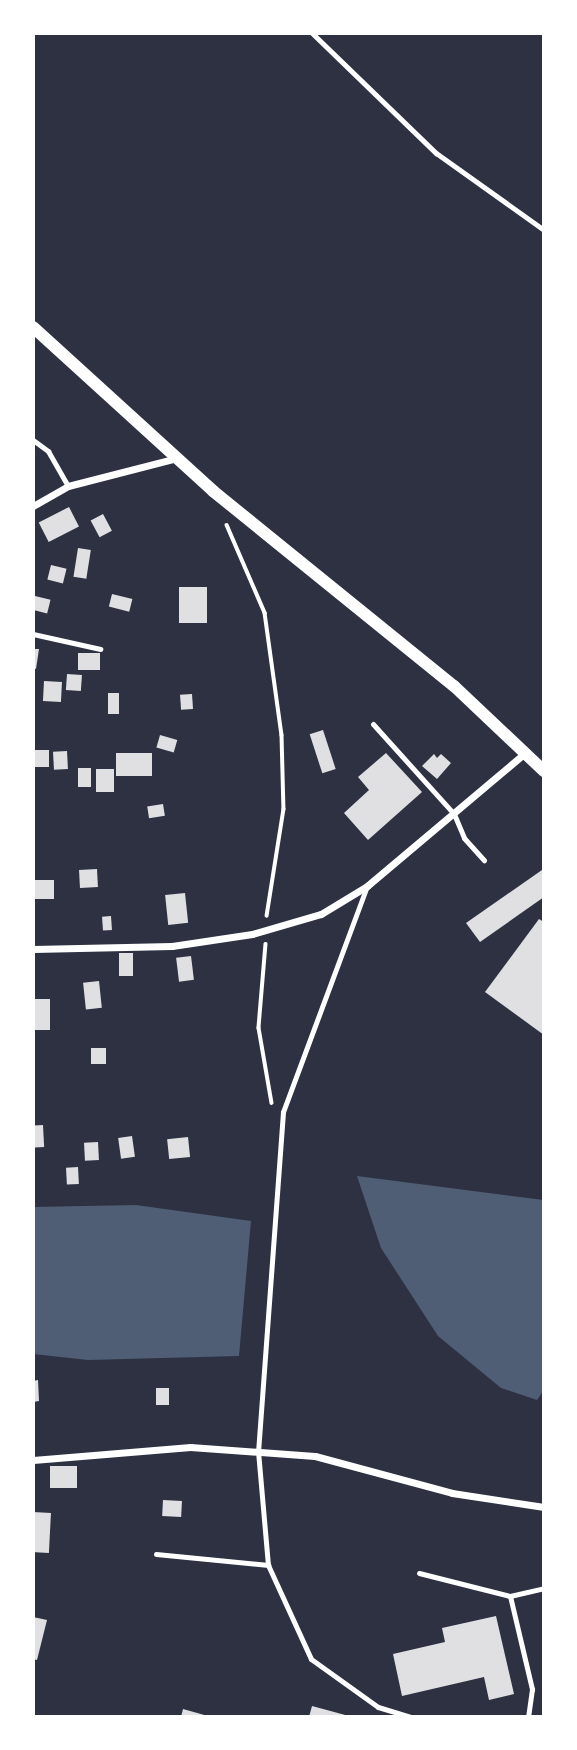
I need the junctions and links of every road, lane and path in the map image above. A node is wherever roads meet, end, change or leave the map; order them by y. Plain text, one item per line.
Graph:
1 (312, 33) edge
2 (544, 230) edge
3 (33, 327) edge
4 (33, 440) edge
5 (178, 458) junction
6 (68, 486) junction
7 (213, 491) junction
8 (33, 506) edge
9 (33, 634) edge
10 (100, 649) dead end
11 (373, 724) dead end
12 (526, 753) junction
13 (544, 771) edge
14 (454, 814) junction
15 (484, 860) dead end
16 (367, 886) junction
17 (267, 931) junction
18 (33, 948) edge
19 (273, 1111) dead end
20 (258, 1451) junction
21 (33, 1460) edge
22 (544, 1507) edge
23 (156, 1554) dead end
24 (268, 1565) junction
25 (419, 1573) dead end
26 (544, 1588) edge
27 (510, 1596) junction
28 (411, 1717) edge
29 (528, 1717) edge

1 - 2 lane
3 - 5 street
4 - 6 lane
5 - 6 street
5 - 7 street
6 - 8 street
7 - 12 street
7 - 17 path
9 - 10 lane
11 - 14 lane
12 - 13 street
12 - 14 street
14 - 15 lane
14 - 16 street
16 - 17 street
16 - 20 lane
17 - 18 street
17 - 19 path
20 - 21 street
20 - 22 street
20 - 24 lane
23 - 24 lane
24 - 28 lane
25 - 27 lane
26 - 27 lane
27 - 29 lane

